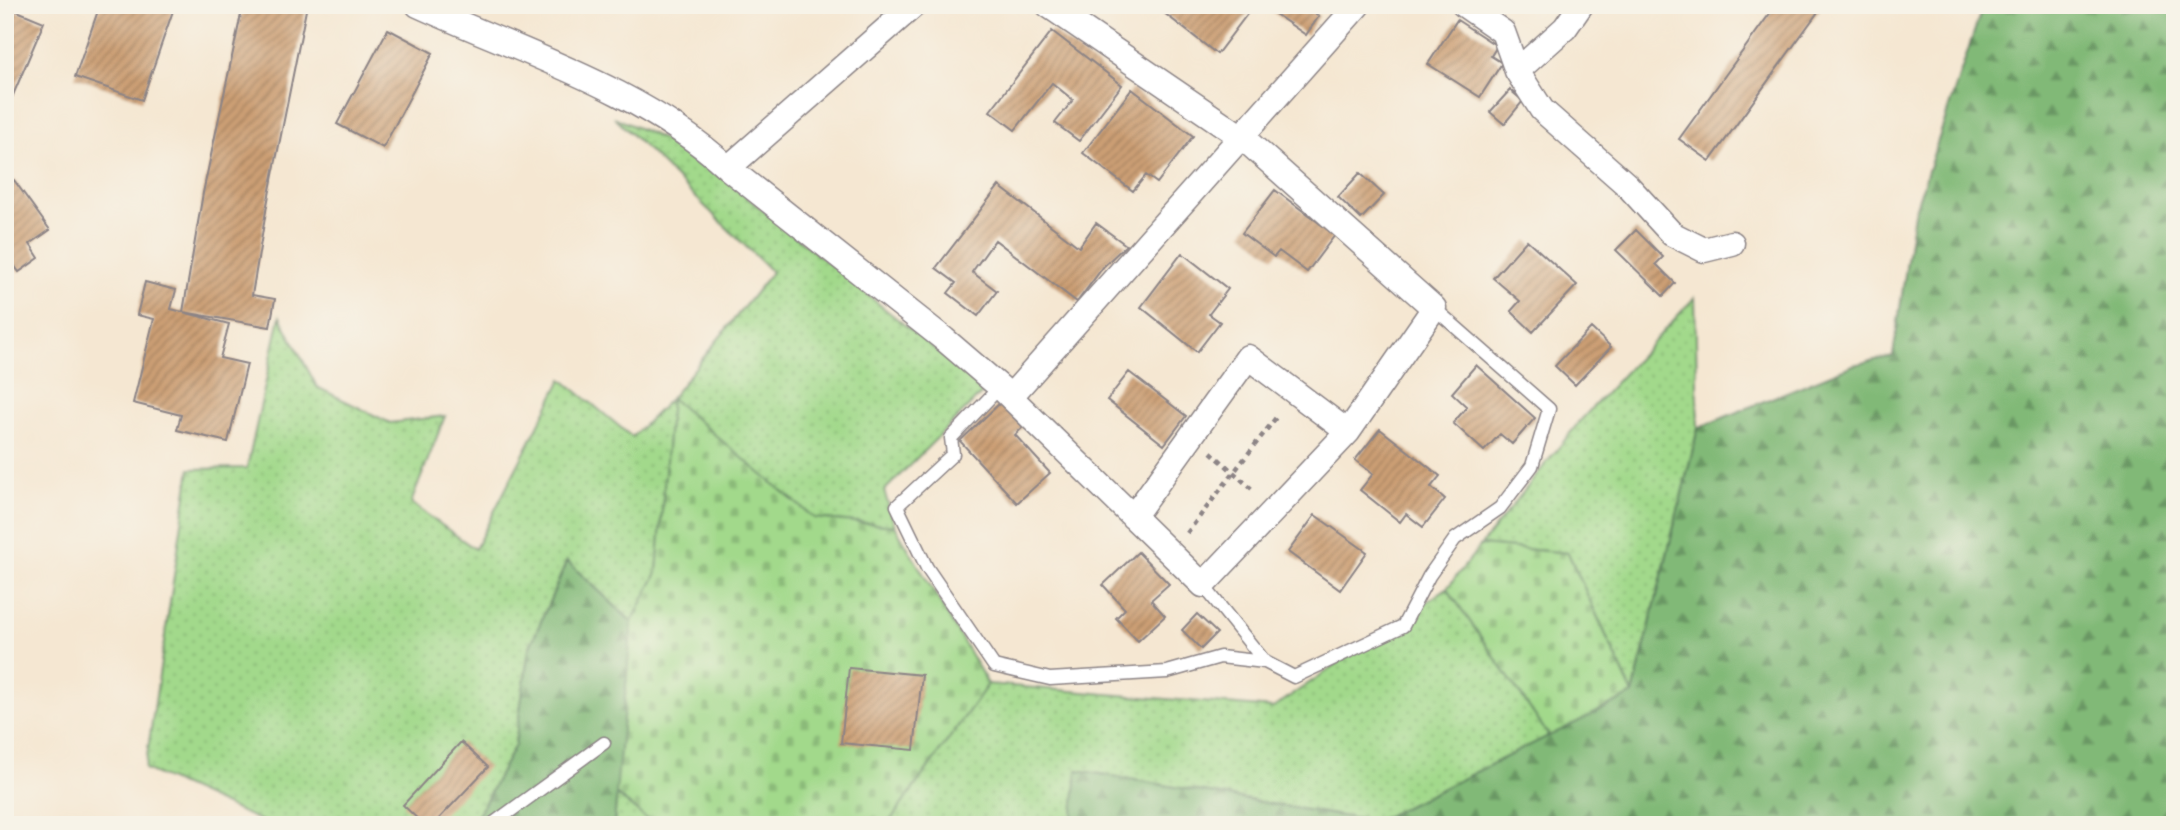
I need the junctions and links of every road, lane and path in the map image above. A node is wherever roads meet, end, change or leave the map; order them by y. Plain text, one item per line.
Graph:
1 (418, 5) edge
2 (914, 5) edge
3 (1048, 5) edge
4 (1358, 5) edge
5 (1464, 5) edge
6 (1581, 5) edge
7 (1517, 71) junction
8 (1243, 138) junction
9 (728, 168) junction
10 (1732, 243) dead end
11 (1434, 308) junction
12 (1006, 392) junction
13 (1296, 392) junction
14 (1348, 432) junction
15 (1192, 435) junction
16 (1233, 473) junction
17 (1274, 510) junction
18 (1133, 517) junction
19 (1170, 554) junction
20 (1203, 585) junction
21 (1265, 662) junction
22 (604, 743) dead end
23 (491, 825) edge

1 - 9 street
2 - 9 street
3 - 8 street
4 - 8 street
5 - 7 street
6 - 7 street
7 - 10 street
8 - 11 street
8 - 12 street
9 - 12 street
11 - 14 street
11 - 21 lane
12 - 18 street
12 - 21 lane
13 - 14 street
13 - 15 street
13 - 16 path
14 - 17 street
15 - 16 path
15 - 18 street
16 - 17 path
16 - 19 path
17 - 20 street
18 - 19 street
19 - 20 street
20 - 21 lane
22 - 23 lane

